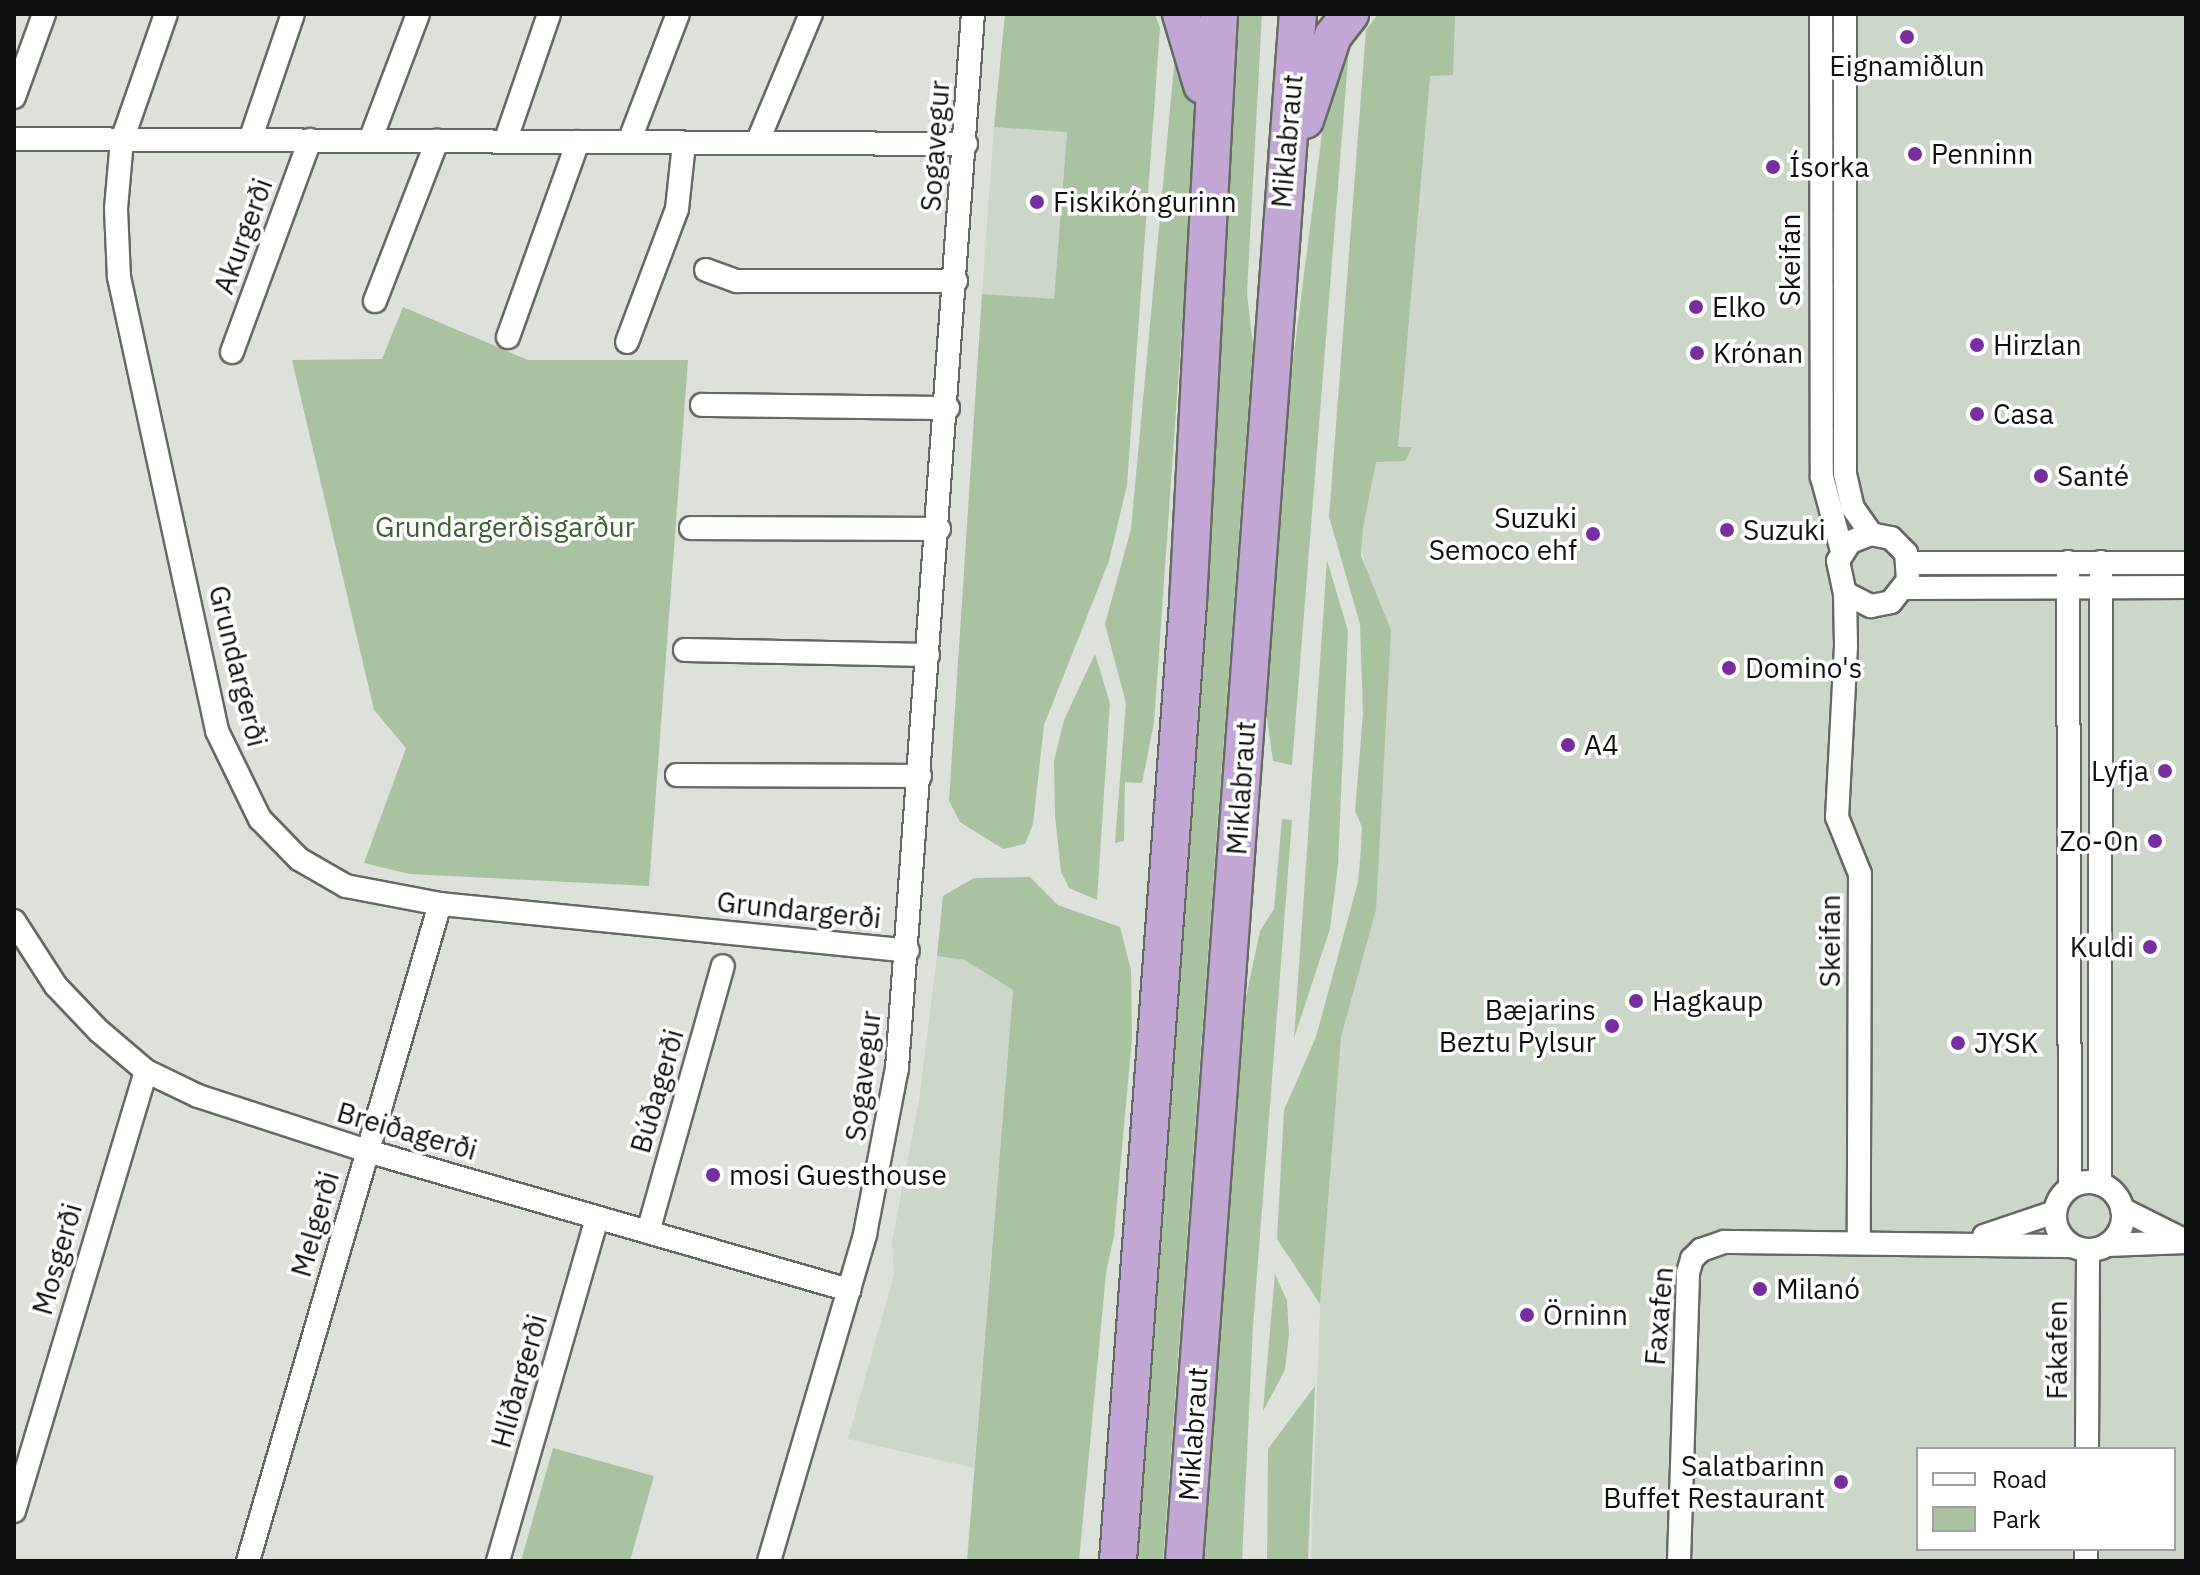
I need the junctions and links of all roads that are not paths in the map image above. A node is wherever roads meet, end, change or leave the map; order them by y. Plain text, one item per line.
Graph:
1 (44, 14) edge
2 (166, 14) edge
3 (293, 14) edge
4 (418, 14) edge
5 (549, 14) edge
6 (678, 14) edge
7 (811, 14) edge
8 (973, 14) edge
9 (1181, 14) edge
10 (1219, 14) edge
11 (1298, 14) edge
12 (1350, 14) edge
13 (1821, 14) edge
14 (1845, 14) edge
15 (14, 97) edge
16 (1210, 124) junction
17 (14, 139) edge
18 (122, 140) junction
19 (250, 140) junction
20 (310, 140) junction
21 (370, 141) junction
22 (437, 141) junction
23 (505, 142) junction
24 (578, 142) junction
25 (629, 142) junction
26 (684, 143) junction
27 (757, 143) junction
28 (966, 144) junction
29 (1282, 206) junction
30 (706, 270) dead end
31 (956, 281) junction
32 (375, 301) dead end
33 (508, 337) dead end
34 (627, 342) dead end
35 (232, 352) dead end
36 (702, 405) dead end
37 (948, 408) junction
38 (691, 528) dead end
39 (939, 529) junction
40 (1871, 534) junction
41 (1842, 551) junction
42 (2068, 562) junction
43 (2101, 562) junction
44 (1909, 563) junction
45 (2186, 563) edge
46 (2068, 587) junction
47 (2101, 587) junction
48 (2186, 587) edge
49 (1905, 588) junction
50 (1845, 593) junction
51 (1871, 606) junction
52 (1846, 646) junction
53 (685, 650) dead end
54 (928, 655) junction
55 (2068, 672) junction
56 (2101, 673) junction
57 (677, 775) dead end
58 (920, 776) junction
59 (2069, 898) junction
60 (2100, 898) junction
61 (440, 904) junction
62 (14, 921) edge
63 (908, 951) junction
64 (723, 966) dead end
65 (146, 1071) junction
66 (2070, 1087) junction
67 (2100, 1088) junction
68 (367, 1151) junction
69 (2100, 1184) junction
70 (2070, 1187) junction
71 (2122, 1209) junction
72 (2055, 1212) junction
73 (597, 1218) junction
74 (648, 1232) junction
75 (2186, 1241) edge
76 (1859, 1242) junction
77 (1966, 1242) junction
78 (2089, 1247) junction
79 (849, 1290) junction
80 (2087, 1447) edge
81 (1124, 1484) junction
82 (14, 1511) edge
83 (248, 1561) edge
84 (498, 1561) edge
85 (769, 1561) edge
86 (1104, 1561) edge
87 (1118, 1561) edge
88 (1184, 1561) edge
89 (1679, 1561) edge

1 - 15 street
2 - 18 street
3 - 19 street, Akurgerði
4 - 21 street
5 - 23 street
6 - 25 street
7 - 27 street
8 - 28 street, Sogavegur
9 - 16 highway
10 - 16 highway
11 - 29 highway, Miklabraut
12 - 29 highway
13 - 41 street, Skeifan
14 - 40 street, Skeifan
16 - 81 highway
17 - 18 street, Akurgerði
18 - 19 street, Akurgerði
18 - 61 street, Grundargerði
19 - 20 street, Akurgerði
20 - 21 street, Akurgerði
20 - 35 street, Akurgerði
21 - 22 street, Akurgerði
22 - 23 street, Akurgerði
22 - 32 street
23 - 24 street, Akurgerði
24 - 25 street, Akurgerði
24 - 33 street
25 - 26 street, Akurgerði
26 - 27 street, Akurgerði
26 - 34 street
27 - 28 street, Akurgerði
28 - 31 street, Sogavegur
29 - 88 highway, Miklabraut
30 - 31 street
31 - 37 street, Sogavegur
36 - 37 street
37 - 39 street, Sogavegur
38 - 39 street
39 - 54 street, Sogavegur
40 - 41 street
40 - 44 street, Skeifan
41 - 50 street, Skeifan
42 - 43 street
42 - 44 street
42 - 46 street
43 - 45 street
43 - 47 street
44 - 49 street
46 - 47 street
46 - 49 street
46 - 55 street
47 - 48 street
47 - 56 street
49 - 51 street
50 - 51 street
50 - 52 street, Skeifan
51 - 52 street, Skeifan
52 - 76 street, Skeifan
53 - 54 street
54 - 58 street, Sogavegur
55 - 56 street
55 - 59 street
56 - 60 street
57 - 58 street
58 - 63 street, Sogavegur
59 - 60 street
59 - 66 street
60 - 67 street
61 - 63 street, Grundargerði
61 - 68 street, Melgerði
62 - 65 street, Breiðagerði
63 - 79 street, Sogavegur
64 - 74 street, Búðagerði
65 - 68 street, Breiðagerði
65 - 82 street, Mosgerði
66 - 67 street
66 - 70 street
67 - 69 street
68 - 73 street, Breiðagerði
68 - 83 street, Melgerði
69 - 70 street
69 - 71 street, Faxafen
70 - 72 street
71 - 75 street, Faxafen
71 - 78 street
72 - 77 street, Faxafen
72 - 78 street
73 - 74 street, Breiðagerði
73 - 84 street, Hlíðargerði
74 - 79 street, Breiðagerði
75 - 78 street, Faxafen
76 - 77 street, Faxafen
76 - 89 street, Faxafen
77 - 78 street, Faxafen
78 - 80 street, Fákafen
79 - 85 street, Sogavegur
81 - 86 highway
81 - 87 highway

